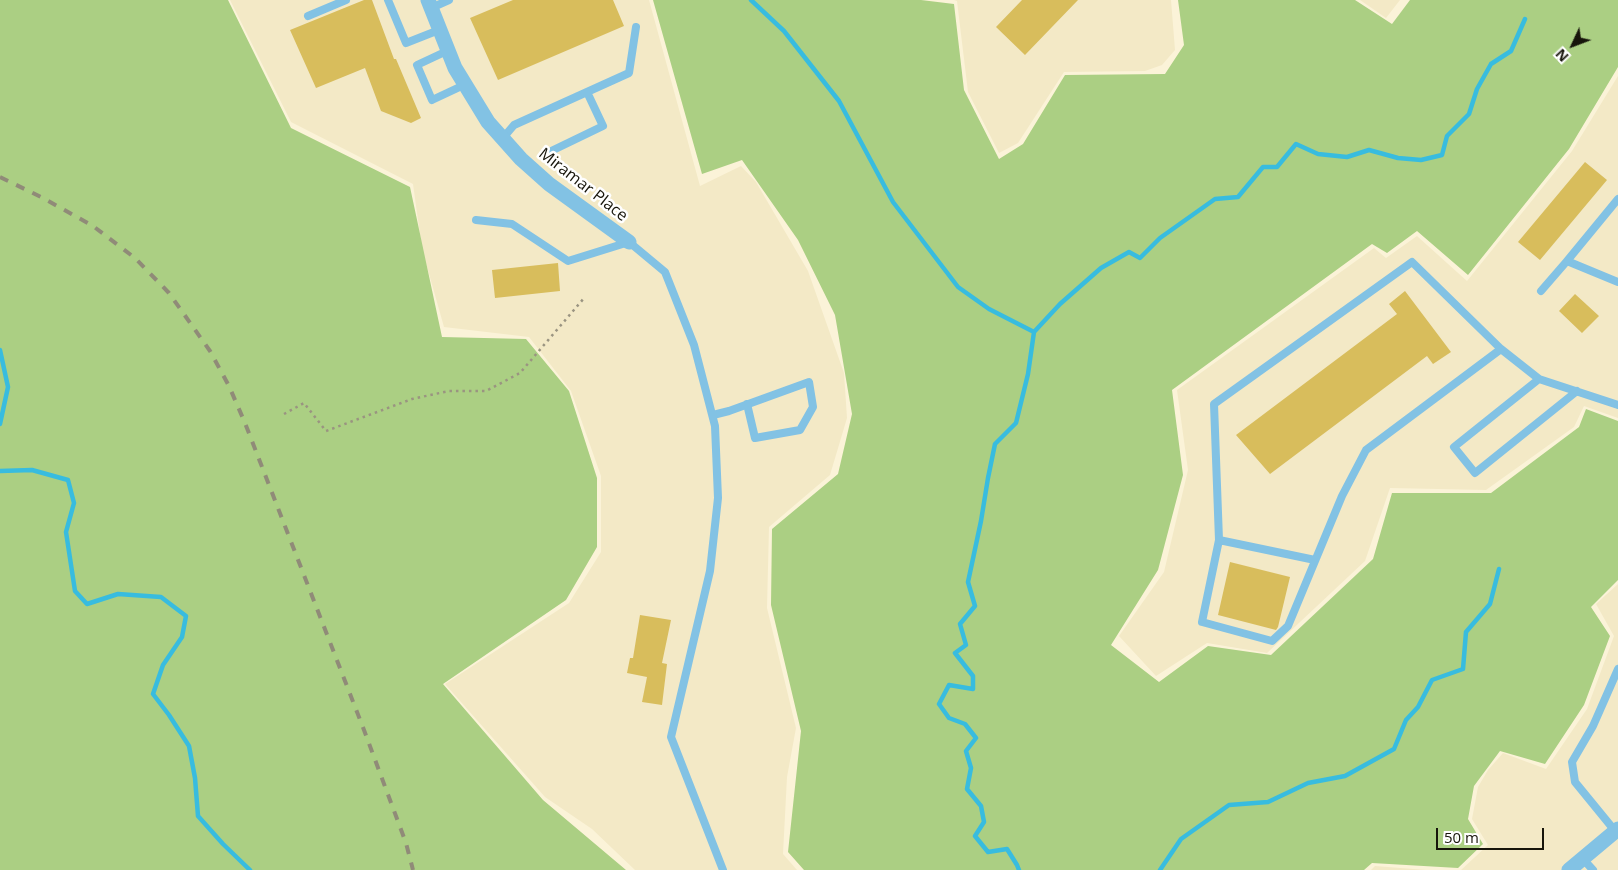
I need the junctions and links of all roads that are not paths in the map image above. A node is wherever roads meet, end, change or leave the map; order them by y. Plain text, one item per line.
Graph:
1 (346, 0) edge
2 (388, 0) edge
3 (449, 0) edge
4 (429, 4) edge
5 (308, 16) dead end
6 (636, 27) dead end
7 (439, 30) junction
8 (447, 52) junction
9 (464, 85) junction
10 (587, 92) junction
11 (503, 138) junction
12 (545, 154) dead end
13 (1618, 199) edge
14 (476, 220) dead end
15 (629, 242) junction
16 (1566, 261) junction
17 (1618, 282) edge
18 (1541, 291) dead end
19 (1501, 349) junction
20 (1539, 379) junction
21 (1577, 391) junction
22 (747, 404) junction
23 (1618, 405) edge
24 (713, 414) junction
25 (1220, 540) junction
26 (1315, 560) junction
27 (1618, 669) edge
28 (1616, 830) edge
29 (1588, 864) edge
30 (723, 870) edge
31 (1569, 870) edge

1 - 5 lane
2 - 7 lane
3 - 4 lane
4 - 7 street, Miramar Place
6 - 10 lane
7 - 8 street, Miramar Place
8 - 9 street, Miramar Place
8 - 9 lane
9 - 11 street, Miramar Place
10 - 11 lane
10 - 12 lane
11 - 15 street, Miramar Place
13 - 16 lane
14 - 15 lane
15 - 24 lane
16 - 17 lane
16 - 18 lane
19 - 20 lane
19 - 25 lane
19 - 26 lane
20 - 21 lane
20 - 21 lane
21 - 23 lane
22 - 22 lane
22 - 24 lane
24 - 30 lane
25 - 26 lane
25 - 26 lane
27 - 28 lane
28 - 29 street
29 - 31 street

